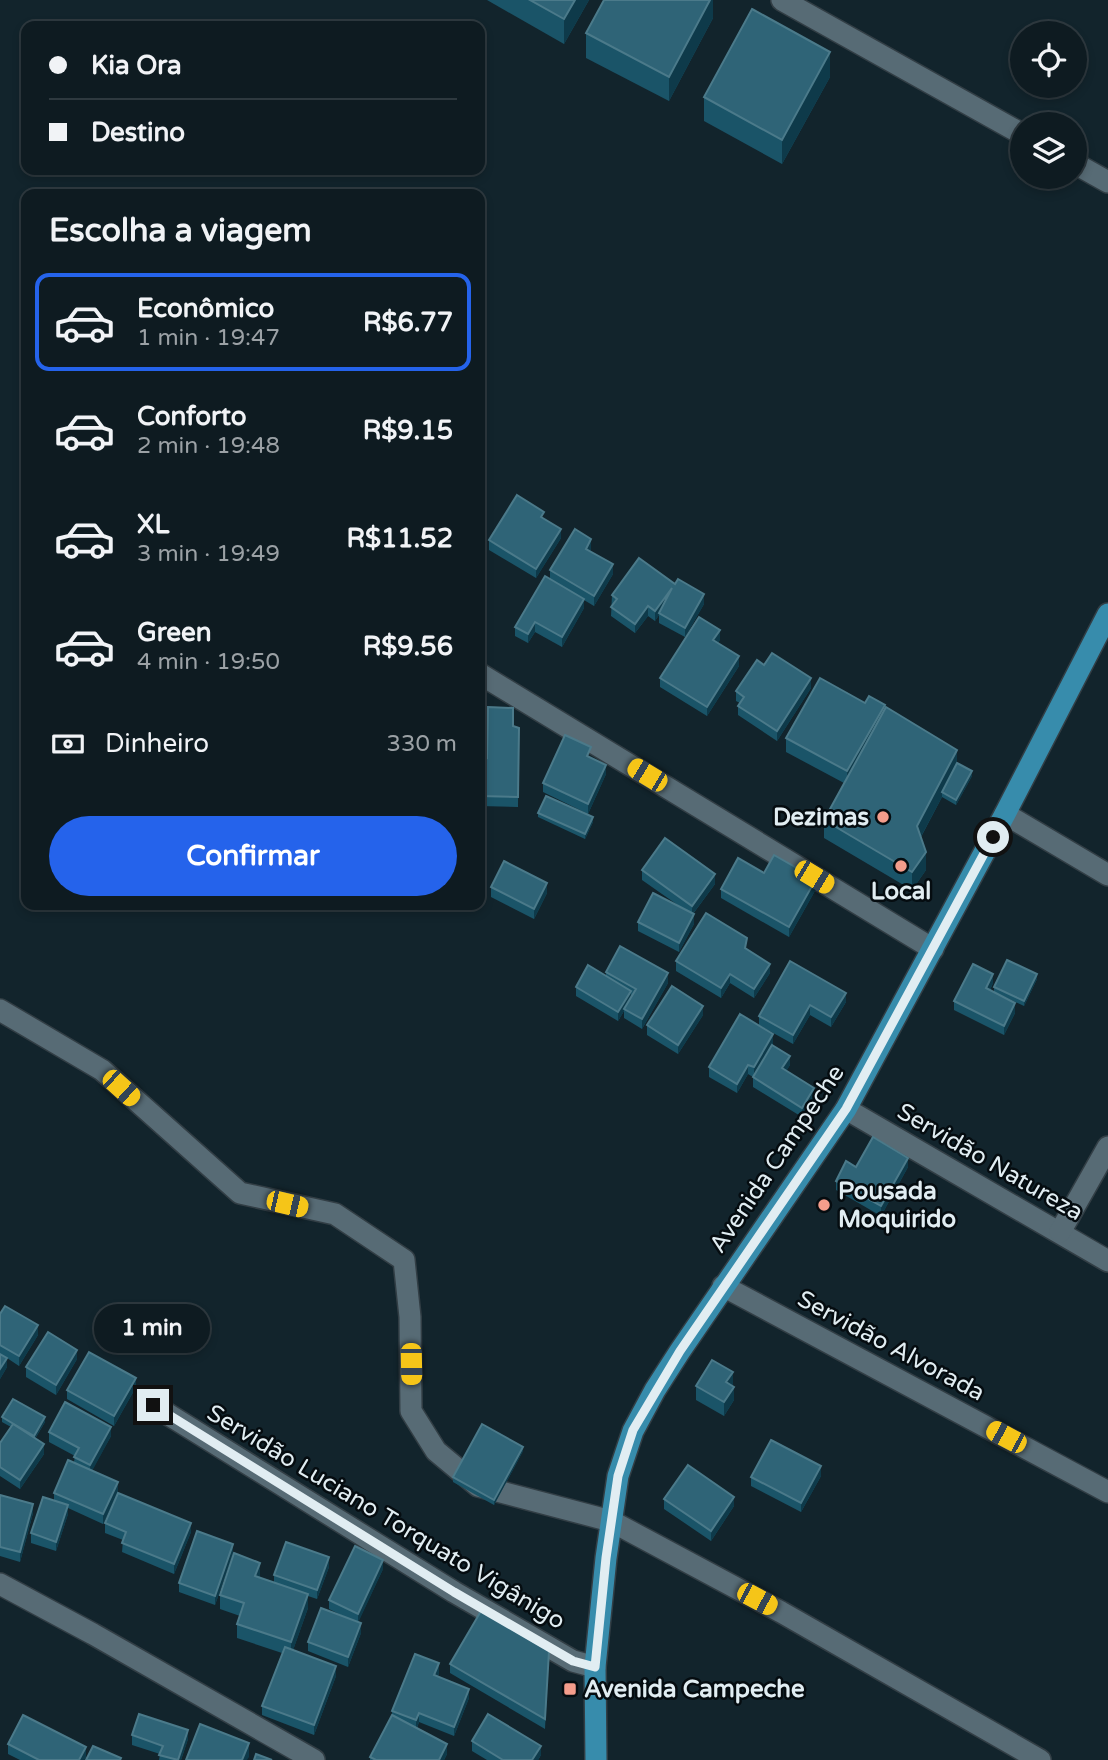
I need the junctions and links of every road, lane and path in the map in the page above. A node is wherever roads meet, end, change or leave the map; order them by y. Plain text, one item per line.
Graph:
1 (782, 0) edge
2 (1010, 127) edge
3 (1087, 170) edge
4 (1108, 182) edge
5 (1108, 614) edge
6 (485, 677) edge
7 (1005, 814) junction
8 (1108, 875) edge
9 (933, 949) junction
10 (0, 1010) edge
11 (846, 1109) junction
12 (1108, 1147) edge
13 (1060, 1232) junction
14 (1108, 1261) edge
15 (723, 1286) junction
16 (153, 1405) dead end
17 (1108, 1492) edge
18 (611, 1521) junction
19 (0, 1584) edge
20 (595, 1667) junction
21 (314, 1760) edge
22 (596, 1760) edge
23 (1040, 1760) edge

1 - 2 street
3 - 4 street
5 - 7 main road, Avenida Campeche
6 - 9 street
7 - 8 street
7 - 9 main road, Avenida Campeche
9 - 11 main road, Avenida Campeche
10 - 18 street
11 - 13 street, Servidão Natureza
11 - 15 main road, Avenida Campeche
12 - 13 street
13 - 14 street, Servidão Natureza
15 - 17 street, Servidão Alvorada
15 - 18 main road, Avenida Campeche
16 - 20 street, Servidão Luciano Torquato Vigânigo
18 - 20 main road, Avenida Campeche
18 - 23 street
19 - 21 street
20 - 22 main road, Avenida Campeche

